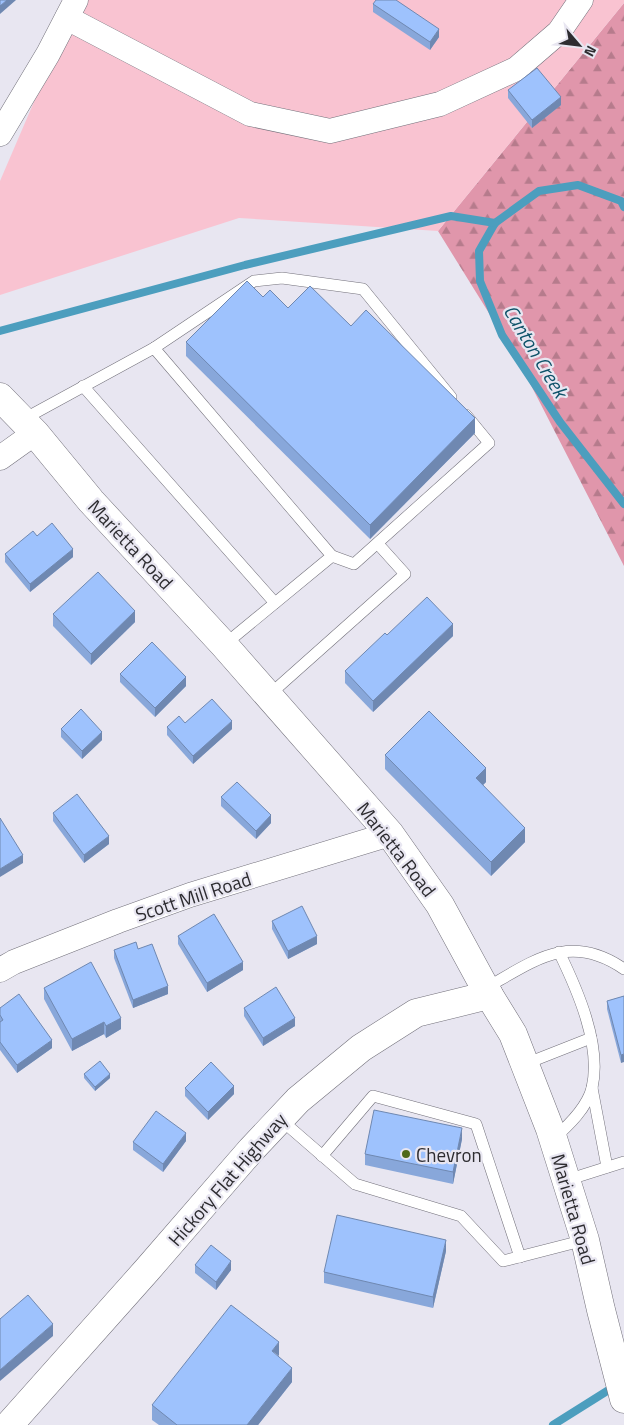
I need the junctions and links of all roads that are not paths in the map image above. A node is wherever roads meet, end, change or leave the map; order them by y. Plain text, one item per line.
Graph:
1 (581, 0) edge
2 (72, 9) edge
3 (0, 134) edge
4 (154, 348) junction
5 (83, 386) junction
6 (0, 397) edge
7 (29, 426) junction
8 (0, 458) edge
9 (378, 544) junction
10 (332, 556) junction
11 (275, 603) junction
12 (224, 645) junction
13 (268, 696) junction
14 (390, 834) junction
15 (559, 952) junction
16 (624, 969) edge
17 (0, 970) edge
18 (487, 992) junction
19 (591, 1038) junction
20 (525, 1064) junction
21 (592, 1088) junction
22 (280, 1119) junction
23 (553, 1139) junction
24 (322, 1156) junction
25 (624, 1162) edge
26 (607, 1167) junction
27 (567, 1180) junction
28 (585, 1240) junction
29 (520, 1257) junction
30 (624, 1399) edge
31 (9, 1425) edge

1 - 2 street
2 - 3 street
4 - 5 lane
4 - 9 lane
4 - 10 lane
5 - 7 lane
5 - 11 lane
6 - 7 street, Marietta Road
7 - 8 street
7 - 12 street, Marietta Road
9 - 10 lane
9 - 13 lane
10 - 11 lane
11 - 12 lane
12 - 13 street, Marietta Road
13 - 14 street, Marietta Road
14 - 17 street, Scott Mill Road
14 - 18 street, Marietta Road
15 - 16 lane
15 - 18 lane
15 - 19 lane
18 - 20 street, Marietta Road
18 - 22 street, Hickory Flat Highway
19 - 20 lane
19 - 21 lane
20 - 23 street, Marietta Road
21 - 23 lane
21 - 26 lane
22 - 24 lane
22 - 31 street, Hickory Flat Highway
23 - 27 street, Marietta Road
24 - 29 lane
24 - 29 lane
25 - 26 lane
26 - 27 lane
27 - 28 street, Marietta Road
28 - 29 lane
28 - 30 street, Marietta Road

